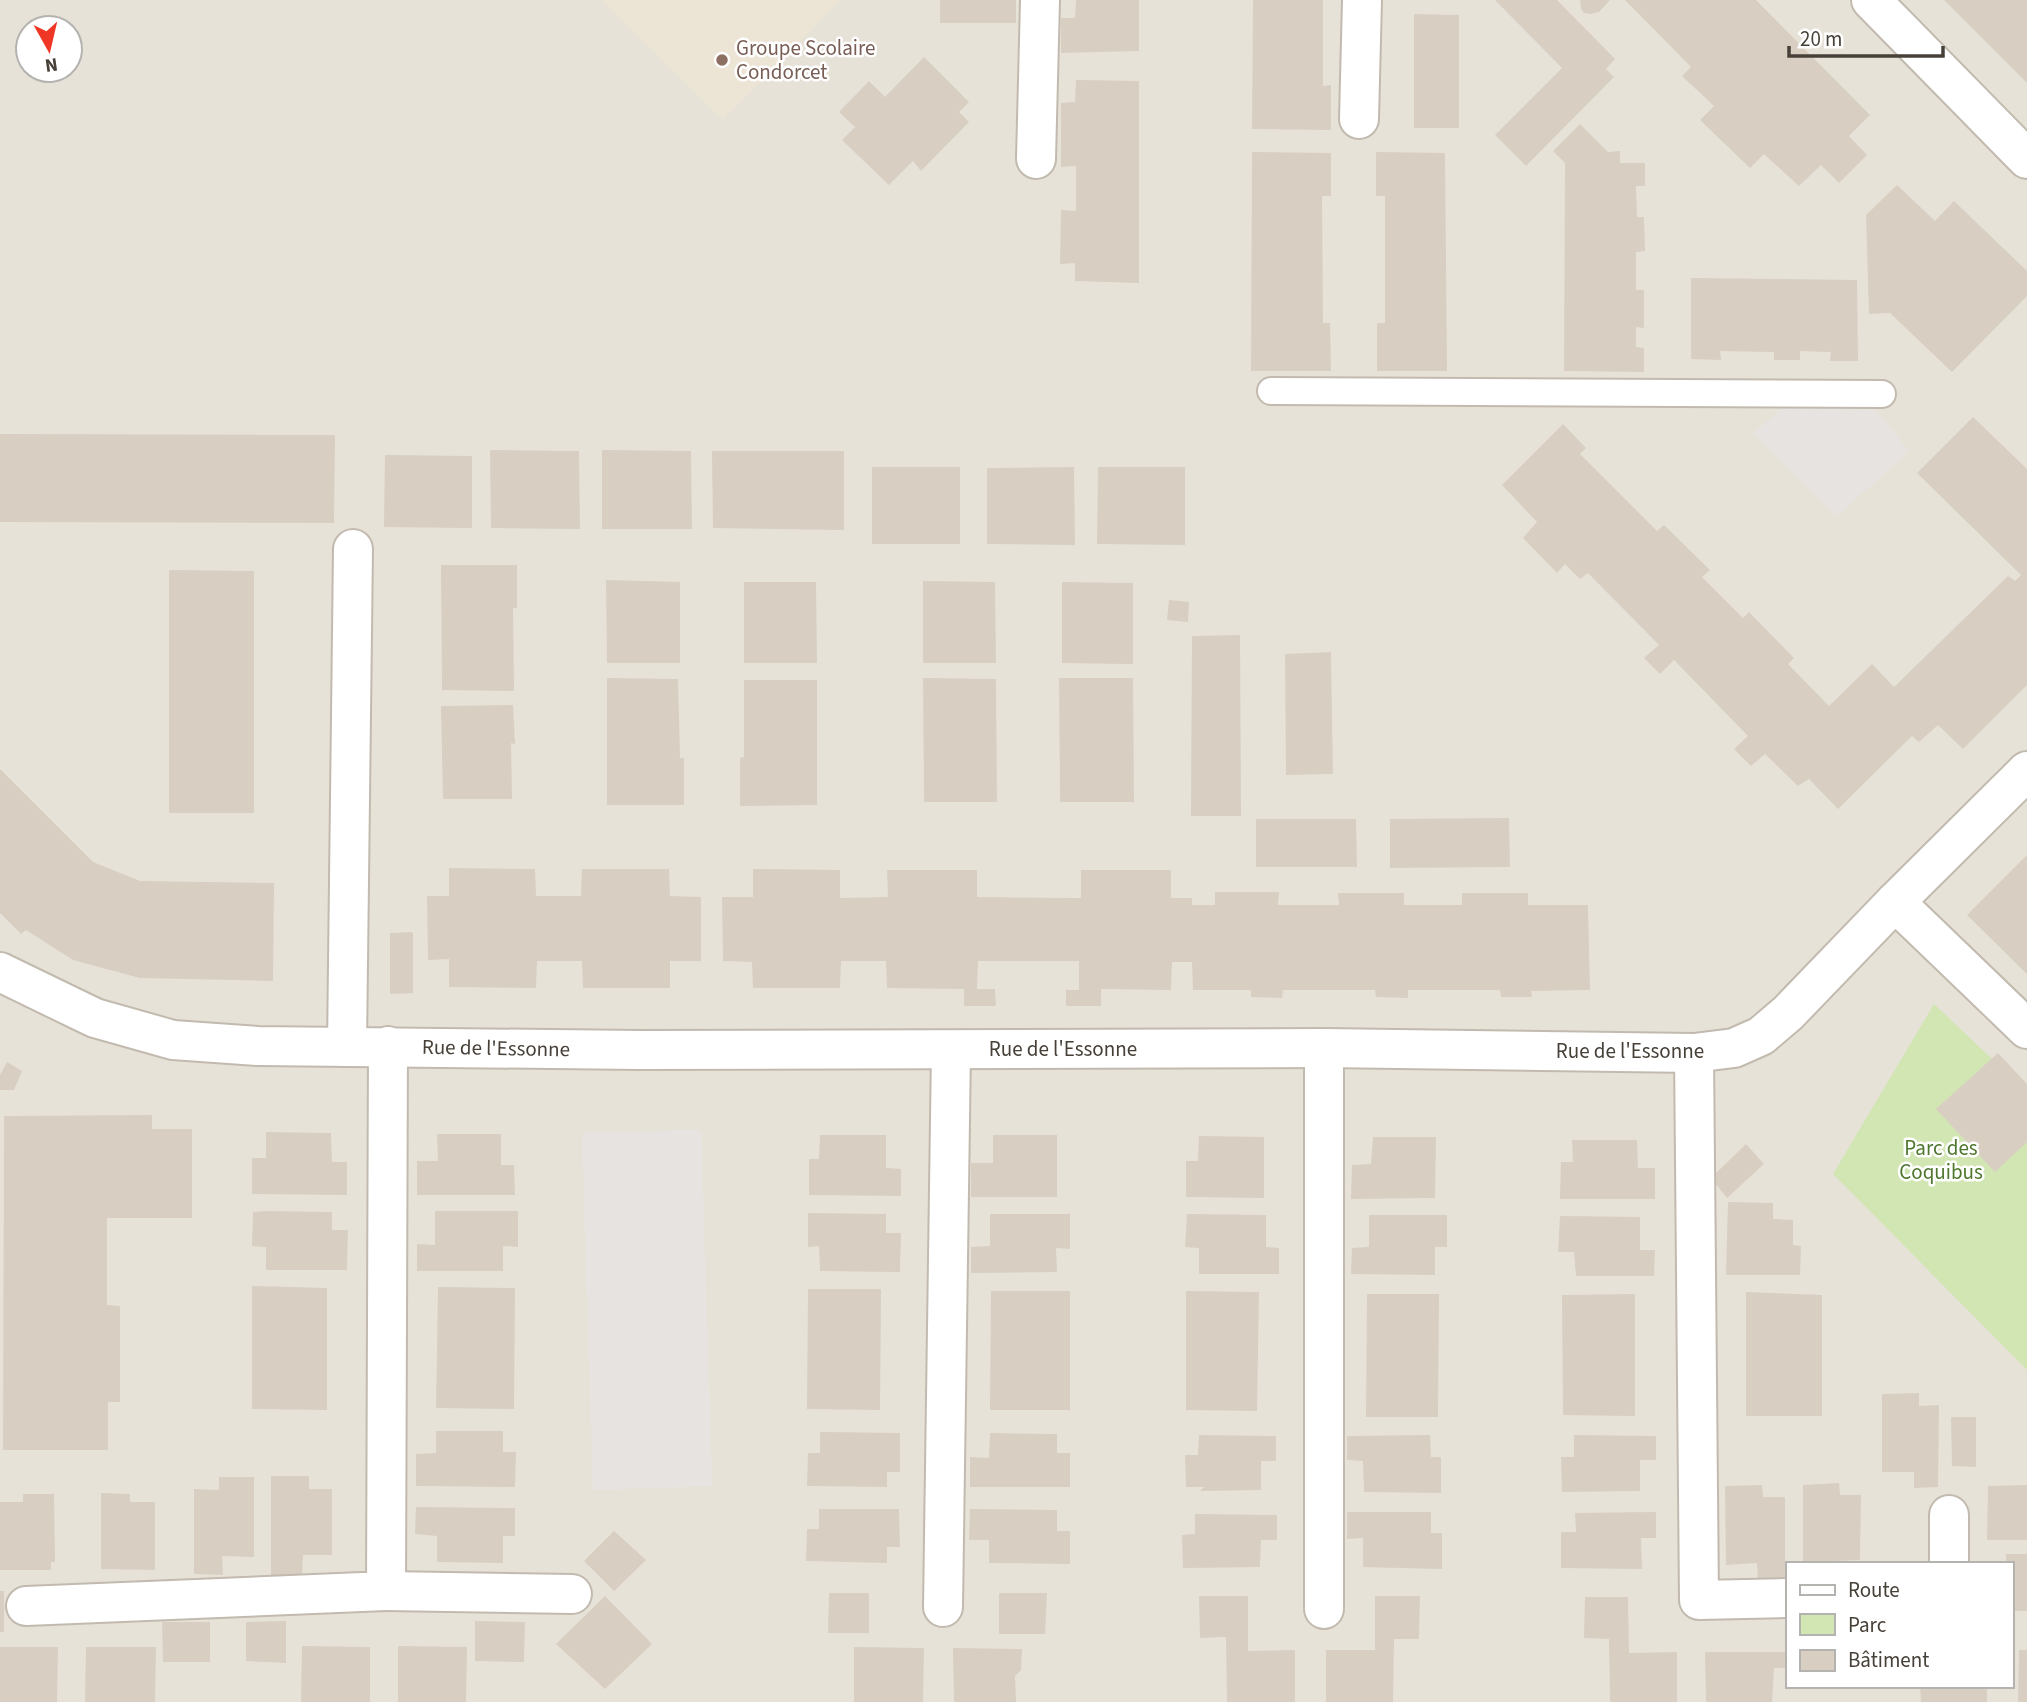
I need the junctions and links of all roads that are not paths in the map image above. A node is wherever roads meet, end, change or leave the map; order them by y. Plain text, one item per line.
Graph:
1 (1040, 0) edge
2 (1362, 0) edge
3 (1871, 0) edge
4 (1359, 119) dead end
5 (1036, 159) dead end
6 (2027, 159) edge
7 (1271, 391) dead end
8 (1882, 394) dead end
9 (353, 549) dead end
10 (2027, 771) edge
11 (1895, 902) junction
12 (1, 974) edge
13 (2027, 1029) edge
14 (388, 1046) junction
15 (347, 1047) junction
16 (1324, 1048) junction
17 (951, 1050) junction
18 (1694, 1053) junction
19 (1948, 1515) dead end
20 (1949, 1562) edge
21 (386, 1591) junction
22 (572, 1594) dead end
23 (1786, 1598) edge
24 (26, 1606) dead end
25 (943, 1607) dead end
26 (1324, 1609) dead end

1 - 5 street
2 - 4 street
3 - 6 street
7 - 8 lane
9 - 15 street
10 - 11 street, Rue de l'Essonne
11 - 13 street
11 - 18 street, Rue de l'Essonne
12 - 15 street, Rue de l'Essonne
14 - 15 street, Rue de l'Essonne
14 - 17 street, Rue de l'Essonne
14 - 21 street
16 - 17 street, Rue de l'Essonne
16 - 18 street, Rue de l'Essonne
16 - 26 street
17 - 25 street
18 - 23 street
19 - 20 street
21 - 22 street
21 - 24 street

